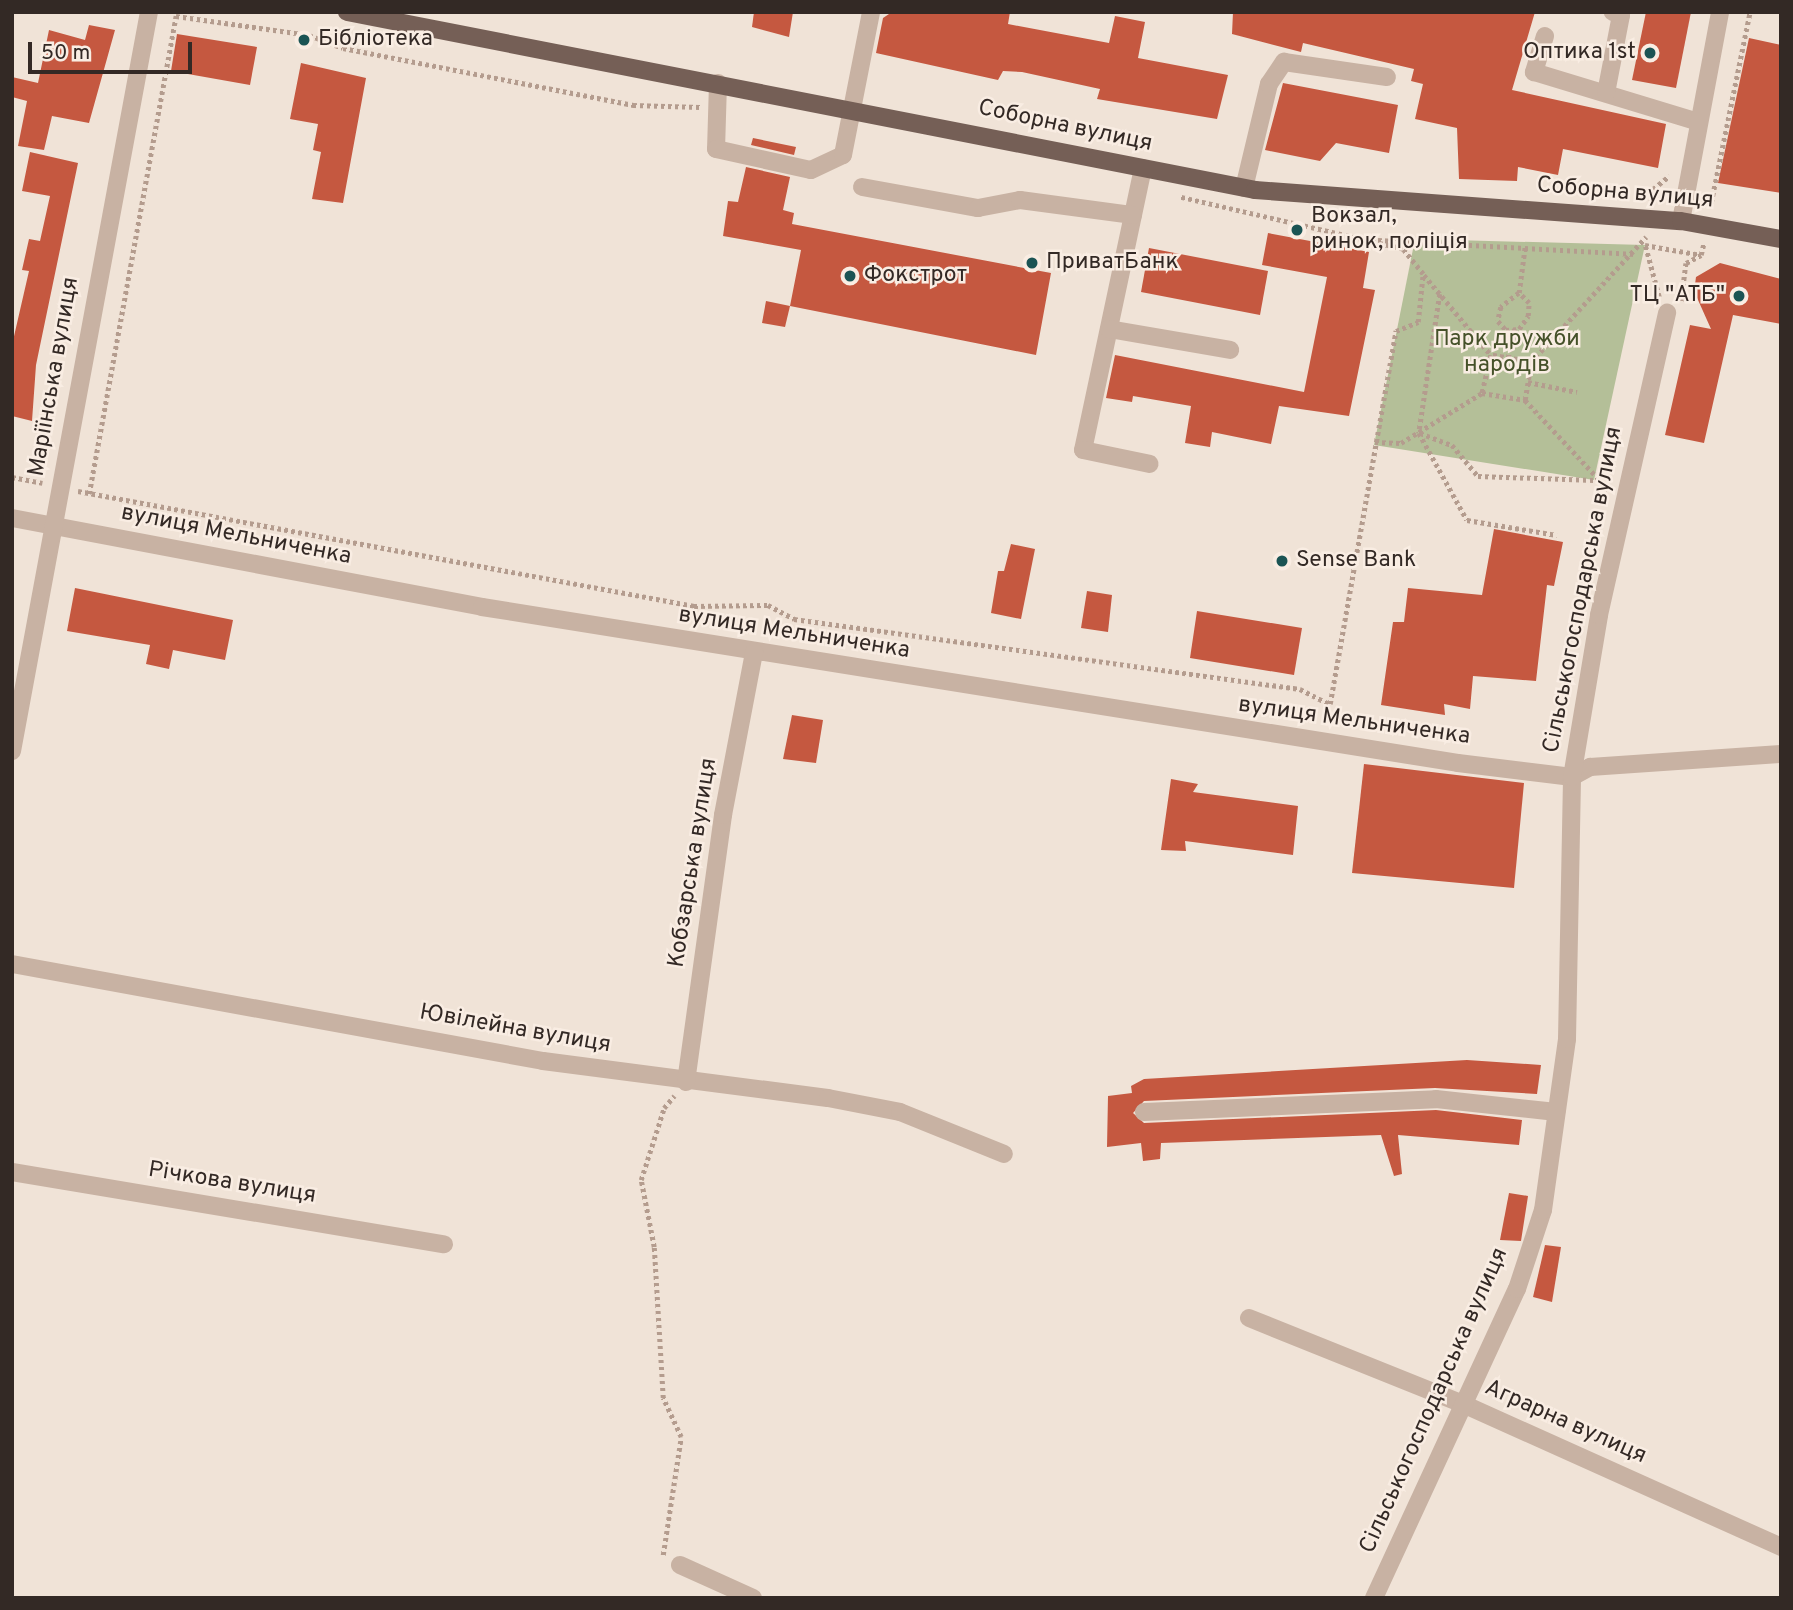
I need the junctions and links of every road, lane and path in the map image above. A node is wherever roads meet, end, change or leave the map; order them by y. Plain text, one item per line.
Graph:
1 (149, 12) edge
2 (347, 12) edge
3 (871, 12) edge
4 (1613, 12) edge
5 (1720, 12) edge
6 (1545, 36) dead end
7 (1387, 77) dead end
8 (718, 83) junction
9 (1605, 93) junction
10 (717, 107) junction
11 (852, 108) junction
12 (1699, 122) junction
13 (1143, 168) junction
14 (862, 187) dead end
15 (1139, 187) junction
16 (1244, 188) junction
17 (1653, 189) dead end
18 (1711, 203) dead end
19 (1133, 215) junction
20 (1648, 218) junction
21 (1681, 221) junction
22 (1707, 225) junction
23 (1781, 239) edge
24 (1373, 241) junction
25 (1645, 245) junction
26 (1525, 246) junction
27 (1636, 255) junction
28 (1701, 255) junction
29 (1418, 267) junction
30 (1519, 293) junction
31 (1440, 294) junction
32 (1667, 313) junction
33 (1109, 329) junction
34 (1514, 329) junction
35 (1230, 350) dead end
36 (1491, 355) junction
37 (1508, 358) junction
38 (1531, 362) junction
39 (1528, 383) junction
40 (1577, 392) dead end
41 (1482, 393) junction
42 (1525, 400) junction
43 (1419, 433) junction
44 (1375, 442) junction
45 (1150, 464) dead end
46 (1594, 480) junction
47 (1624, 501) junction
48 (12, 518) edge
49 (55, 527) junction
50 (1557, 535) dead end
51 (754, 652) junction
52 (12, 751) edge
53 (1781, 754) edge
54 (1572, 777) junction
55 (12, 964) edge
56 (686, 1082) junction
57 (1144, 1112) dead end
58 (1556, 1112) junction
59 (1004, 1154) dead end
60 (12, 1172) edge
61 (443, 1244) dead end
62 (1249, 1318) dead end
63 (1464, 1404) junction
64 (1781, 1547) edge
65 (680, 1565) joint
66 (753, 1598) edge
67 (1374, 1598) edge

1 - 49 street, Маріїнська вулиця
2 - 8 main road, Соборна вулиця
3 - 11 street
4 - 9 street
5 - 12 street
6 - 9 street
7 - 16 street
8 - 10 street
8 - 11 main road, Соборна вулиця
9 - 12 street
10 - 11 street
10 - 44 path
11 - 13 main road, Соборна вулиця
12 - 21 street
13 - 15 street
13 - 16 main road, Соборна вулиця
14 - 19 street
15 - 19 street
15 - 24 path
16 - 20 main road, Соборна вулиця
17 - 20 path
18 - 22 path
19 - 33 street
20 - 21 main road, Соборна вулиця
20 - 25 path
21 - 22 main road, Соборна вулиця
22 - 23 main road, Соборна вулиця
22 - 28 path
24 - 26 path
24 - 29 path
25 - 27 path
25 - 28 path
25 - 32 path
26 - 27 path
26 - 30 path
27 - 38 path
28 - 32 path
29 - 31 path
29 - 44 path
30 - 34 path
30 - 34 path
31 - 36 path
31 - 43 path
32 - 47 street, Сільськогосподарська вулиця
33 - 35 street
33 - 45 street
34 - 37 path
36 - 37 path
36 - 41 path
37 - 38 path
38 - 39 path
39 - 40 path
39 - 42 path
41 - 42 path
41 - 43 path
42 - 46 path
43 - 44 path
43 - 46 path
43 - 50 path
46 - 47 path
47 - 54 street, Сільськогосподарська вулиця
48 - 49 street, вулиця Мельниченка
49 - 51 street, вулиця Мельниченка
49 - 52 street, Маріїнська вулиця
51 - 54 street, вулиця Мельниченка
51 - 56 street, Кобзарська вулиця
53 - 54 street
54 - 58 street, Сільськогосподарська вулиця
55 - 56 street, Ювілейна вулиця
56 - 59 street, Ювілейна вулиця
56 - 65 path
57 - 58 street
58 - 63 street, Сільськогосподарська вулиця
60 - 61 street, Річкова вулиця
62 - 63 street, Аграрна вулиця
63 - 64 street, Аграрна вулиця
63 - 67 street, Сільськогосподарська вулиця
65 - 66 street

